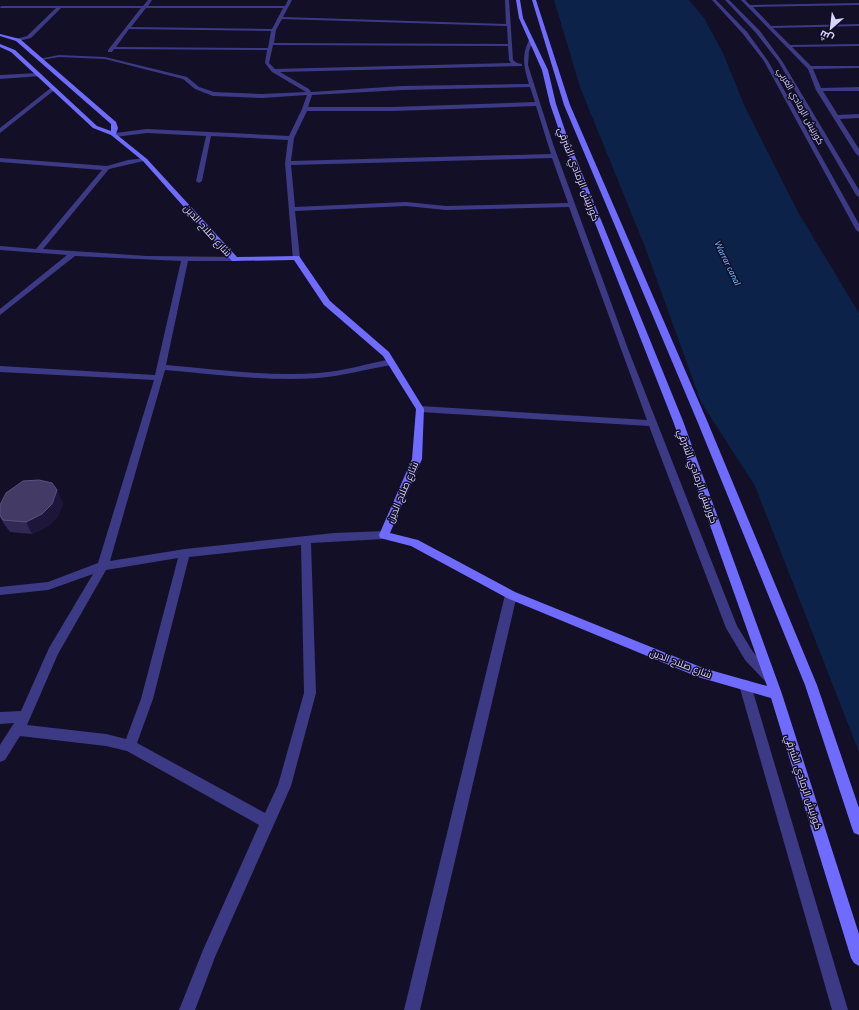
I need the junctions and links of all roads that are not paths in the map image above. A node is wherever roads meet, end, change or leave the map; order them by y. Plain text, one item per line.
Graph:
1 (10, 0) edge
2 (82, 0) edge
3 (150, 0) edge
4 (206, 0) edge
5 (290, 0) edge
6 (507, 0) edge
7 (518, 0) edge
8 (534, 0) edge
9 (714, 0) edge
10 (727, 0) edge
11 (743, 0) edge
12 (859, 4) edge
13 (748, 6) junction
14 (0, 7) edge
15 (286, 7) junction
16 (59, 8) junction
17 (73, 8) junction
18 (144, 8) junction
19 (200, 8) junction
20 (281, 18) junction
21 (508, 25) junction
22 (859, 25) edge
23 (770, 27) junction
24 (128, 28) junction
25 (274, 30) junction
26 (0, 35) edge
27 (18, 40) junction
28 (531, 41) junction
29 (0, 44) edge
30 (510, 45) junction
31 (859, 45) edge
32 (270, 46) junction
33 (788, 46) junction
34 (113, 48) junction
35 (106, 58) junction
36 (41, 59) junction
37 (515, 64) junction
38 (526, 65) junction
39 (859, 67) edge
40 (810, 68) junction
41 (274, 71) junction
42 (39, 75) junction
43 (0, 77) edge
44 (532, 85) junction
45 (54, 88) junction
46 (859, 89) edge
47 (819, 90) junction
48 (310, 94) junction
49 (538, 104) junction
50 (792, 107) junction
51 (809, 107) junction
52 (305, 109) junction
53 (859, 116) edge
54 (836, 117) junction
55 (0, 131) edge
56 (114, 134) junction
57 (209, 134) junction
58 (291, 138) junction
59 (858, 152) edge
60 (554, 156) junction
61 (0, 160) edge
62 (145, 160) junction
63 (288, 163) junction
64 (107, 168) junction
65 (199, 181) dead end
66 (859, 195) edge
67 (572, 205) junction
68 (292, 209) junction
69 (859, 230) edge
70 (0, 248) edge
71 (38, 251) junction
72 (73, 254) junction
73 (296, 258) junction
74 (235, 259) junction
75 (184, 260) junction
76 (0, 301) edge
77 (10, 305) junction
78 (0, 313) edge
79 (391, 362) junction
80 (161, 367) junction
81 (0, 369) edge
82 (158, 378) junction
83 (420, 409) junction
84 (653, 423) junction
85 (384, 535) junction
86 (306, 540) junction
87 (185, 553) junction
88 (103, 566) junction
89 (0, 591) edge
90 (511, 595) junction
91 (770, 678) junction
92 (745, 685) junction
93 (776, 694) junction
94 (25, 717) junction
95 (0, 718) edge
96 (17, 730) junction
97 (130, 746) junction
98 (0, 756) edge
99 (267, 822) junction
100 (859, 828) edge
101 (859, 958) edge
102 (187, 1010) edge
103 (412, 1010) edge
104 (840, 1010) edge

1 - 14 street
2 - 17 street
3 - 18 street
4 - 19 street
5 - 15 street
6 - 21 street
7 - 8 main road
7 - 28 main road, كورنيش الرمادي الشرقي
8 - 100 main road, كورنيش الرمادي الشرقي
9 - 50 street, كورنيش الرمادي الغربي
10 - 51 street, كورنيش الرمادي الغربي
11 - 13 street
12 - 13 street
13 - 23 street
14 - 16 street
15 - 19 street
15 - 20 street
16 - 17 street
16 - 27 street
17 - 18 street
18 - 19 street
18 - 24 street
20 - 21 street
20 - 25 street
21 - 30 street
22 - 23 street
23 - 33 street
24 - 25 street
24 - 34 street
25 - 32 street
26 - 27 main road
27 - 36 main road
28 - 38 street
28 - 91 main road, كورنيش الرمادي الشرقي
29 - 42 main road, شارع صلاح الدين
30 - 32 street
30 - 37 street
31 - 33 street
32 - 34 street
32 - 41 street
33 - 40 street
34 - 35 street
35 - 36 street
35 - 48 street
36 - 56 main road
37 - 38 street
37 - 41 street
38 - 44 street
39 - 40 street
40 - 47 street
41 - 48 street
42 - 43 street
42 - 45 main road, شارع صلاح الدين
44 - 48 street
44 - 49 street
45 - 55 street
45 - 56 main road, شارع صلاح الدين
46 - 47 street
47 - 54 street
48 - 52 street
49 - 52 street
49 - 60 street
50 - 51 street
50 - 69 street, كورنيش الرمادي الغربي
51 - 66 street, كورنيش الرمادي الغربي
52 - 58 street
53 - 54 street
54 - 59 street
56 - 57 street
56 - 62 main road, شارع صلاح الدين
57 - 58 street
57 - 65 street
58 - 63 street
60 - 63 street
60 - 67 street
61 - 64 street
62 - 64 street
62 - 74 main road, شارع صلاح الدين
63 - 68 street
64 - 71 street
67 - 68 street
67 - 84 street
68 - 73 street
70 - 71 street
71 - 72 street
72 - 75 street
72 - 77 street
73 - 74 main road, شارع صلاح الدين
73 - 79 main road
74 - 75 street
75 - 80 street
76 - 77 street
77 - 78 street
79 - 80 street
79 - 83 main road
80 - 82 street
81 - 82 street
82 - 88 street
83 - 84 street
83 - 85 main road, شارع صلاح الدين
84 - 91 street
85 - 86 street
85 - 90 main road, شارع صلاح الدين
86 - 87 street
86 - 99 street
87 - 88 street
87 - 97 street
88 - 89 street
88 - 94 street
90 - 92 main road, شارع صلاح الدين
90 - 103 street
91 - 93 main road, كورنيش الرمادي الشرقي
92 - 93 main road, شارع صلاح الدين
92 - 104 street
93 - 101 main road, كورنيش الرمادي الشرقي
94 - 95 street
94 - 96 street
96 - 97 street
96 - 98 street
97 - 99 street
99 - 102 street

